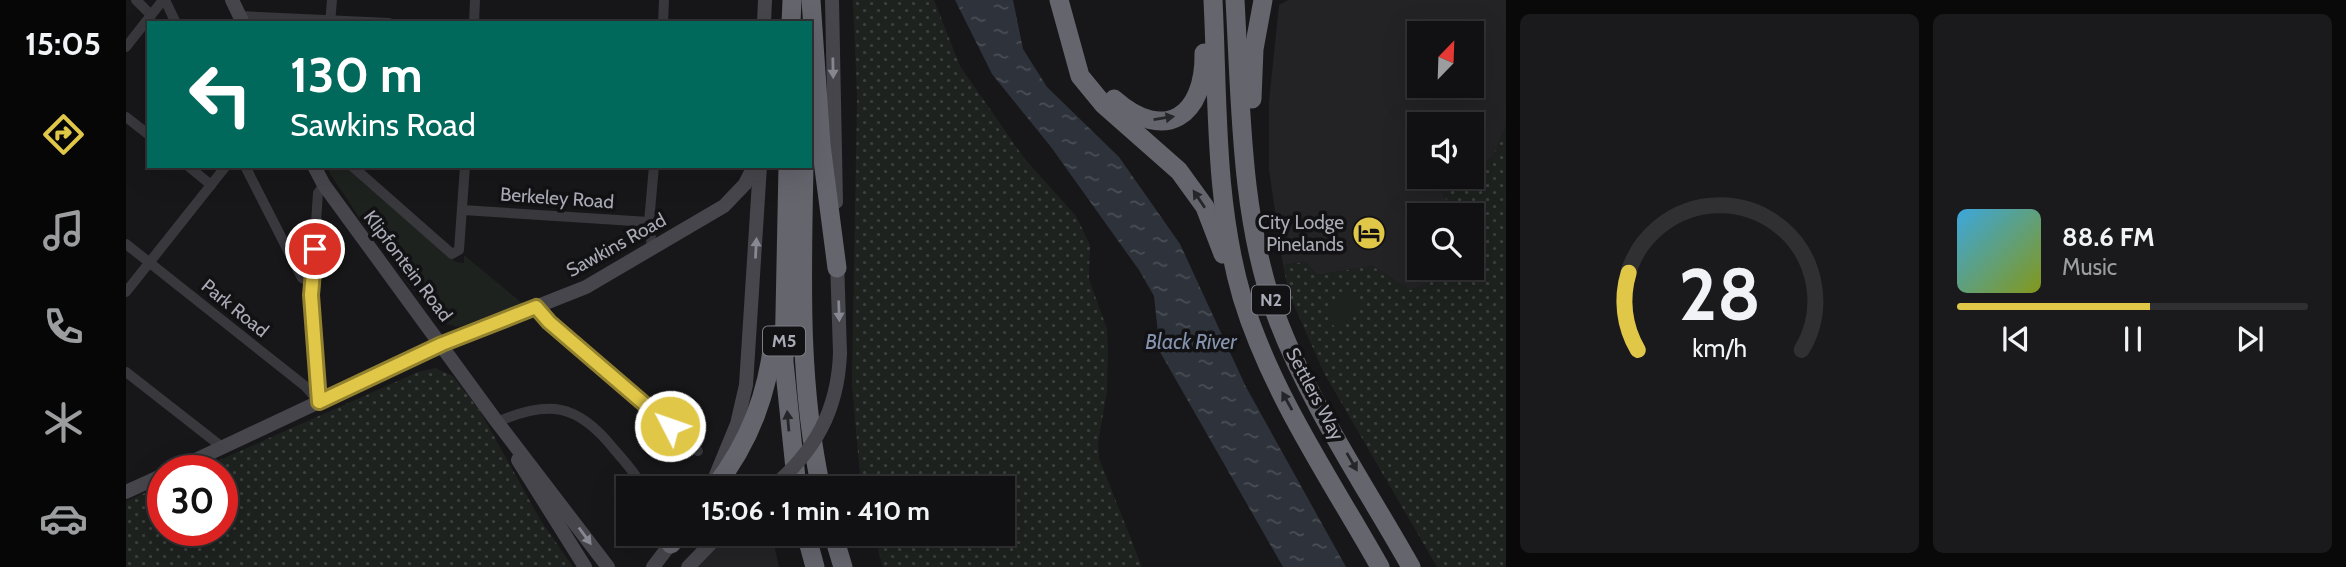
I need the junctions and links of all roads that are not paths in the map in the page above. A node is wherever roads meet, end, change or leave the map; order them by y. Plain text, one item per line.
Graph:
1 (136, 0) edge
2 (164, 0) edge
3 (232, 0) edge
4 (332, 0) edge
5 (475, 0) edge
6 (664, 0) edge
7 (765, 0) edge
8 (792, 0) edge
9 (809, 0) edge
10 (832, 0) edge
11 (1059, 0) edge
12 (1072, 0) edge
13 (1202, 0) edge
14 (1213, 0) edge
15 (1235, 0) edge
16 (1264, 0) edge
17 (151, 15) junction
18 (242, 19) edge
19 (175, 21) edge
20 (330, 21) edge
21 (474, 21) edge
22 (663, 21) edge
23 (764, 21) edge
24 (792, 21) edge
25 (807, 21) edge
26 (811, 21) edge
27 (812, 36) edge
28 (126, 47) edge
29 (126, 117) edge
30 (147, 133) edge
31 (190, 168) edge
32 (224, 168) edge
33 (246, 168) edge
34 (315, 168) edge
35 (354, 168) edge
36 (465, 168) edge
37 (654, 168) edge
38 (753, 168) edge
39 (760, 168) edge
40 (788, 168) edge
41 (804, 168) edge
42 (211, 185) junction
43 (324, 185) junction
44 (1248, 187) junction
45 (787, 192) junction
46 (462, 210) junction
47 (649, 222) junction
48 (126, 244) edge
49 (652, 248) junction
50 (150, 263) junction
51 (838, 268) junction
52 (313, 283) junction
53 (1238, 283) junction
54 (126, 292) edge
55 (536, 307) junction
56 (442, 344) junction
57 (126, 372) edge
58 (319, 402) junction
59 (497, 422) junction
60 (222, 447) junction
61 (698, 451) dead end
62 (205, 455) edge
63 (634, 476) edge
64 (713, 476) edge
65 (723, 476) edge
66 (785, 476) edge
67 (796, 476) edge
68 (819, 476) edge
69 (147, 481) edge
70 (128, 488) edge
71 (662, 546) edge
72 (708, 546) edge
73 (809, 546) edge
74 (837, 546) edge
75 (585, 567) edge
76 (608, 567) edge
77 (653, 567) edge
78 (688, 567) edge
79 (815, 567) edge
80 (843, 567) edge
81 (1380, 567) edge
82 (1411, 567) edge

1 - 17 street
2 - 17 street
2 - 19 street
3 - 18 main road
4 - 20 street
5 - 21 street
6 - 22 street
7 - 23 main road
8 - 24 highway
9 - 25 highway
9 - 26 highway
10 -> 51 main road
53 -> 11 highway
12 -> 13 highway
14 - 53 highway, Settlers Way / N2
15 - 44 highway, Settlers Way / N2
16 - 44 highway
17 - 28 street
18 - 20 street
27 - 51 highway
29 - 30 street
31 - 42 street
32 - 42 street
33 - 52 street
34 - 43 main road, Klipfontein Road
35 - 46 street
36 - 46 street
37 - 47 street
38 - 49 main road, Sawkins Road
64 -> 39 main road
40 - 45 highway, M5
41 - 68 highway, M5
42 - 50 street
43 - 52 street
43 - 56 main road, Klipfontein Road
44 -> 82 highway, Settlers Way / N2
45 - 65 highway
67 -> 45 highway, M5
46 - 47 street, Berkeley Road
47 - 49 street
48 - 50 street, Park Road
49 - 55 main road, Sawkins Road
50 - 54 street
50 - 58 street, Park Road
51 -> 66 main road, bridge
52 - 58 street
81 -> 53 highway, Settlers Way / N2
55 - 56 main road, Sawkins Road
55 - 61 street
56 - 58 main road, Sawkins Road
56 - 59 main road, Klipfontein Road
57 - 60 street
58 - 60 main road, Sawkins Road
59 - 63 street
59 - 75 main road, Klipfontein Road
59 -> 76 main road, Klipfontein Road
60 - 62 main road, Sawkins Road
69 - 70 main road
71 - 77 main road
72 - 78 main road
73 - 79 highway
74 - 80 highway

